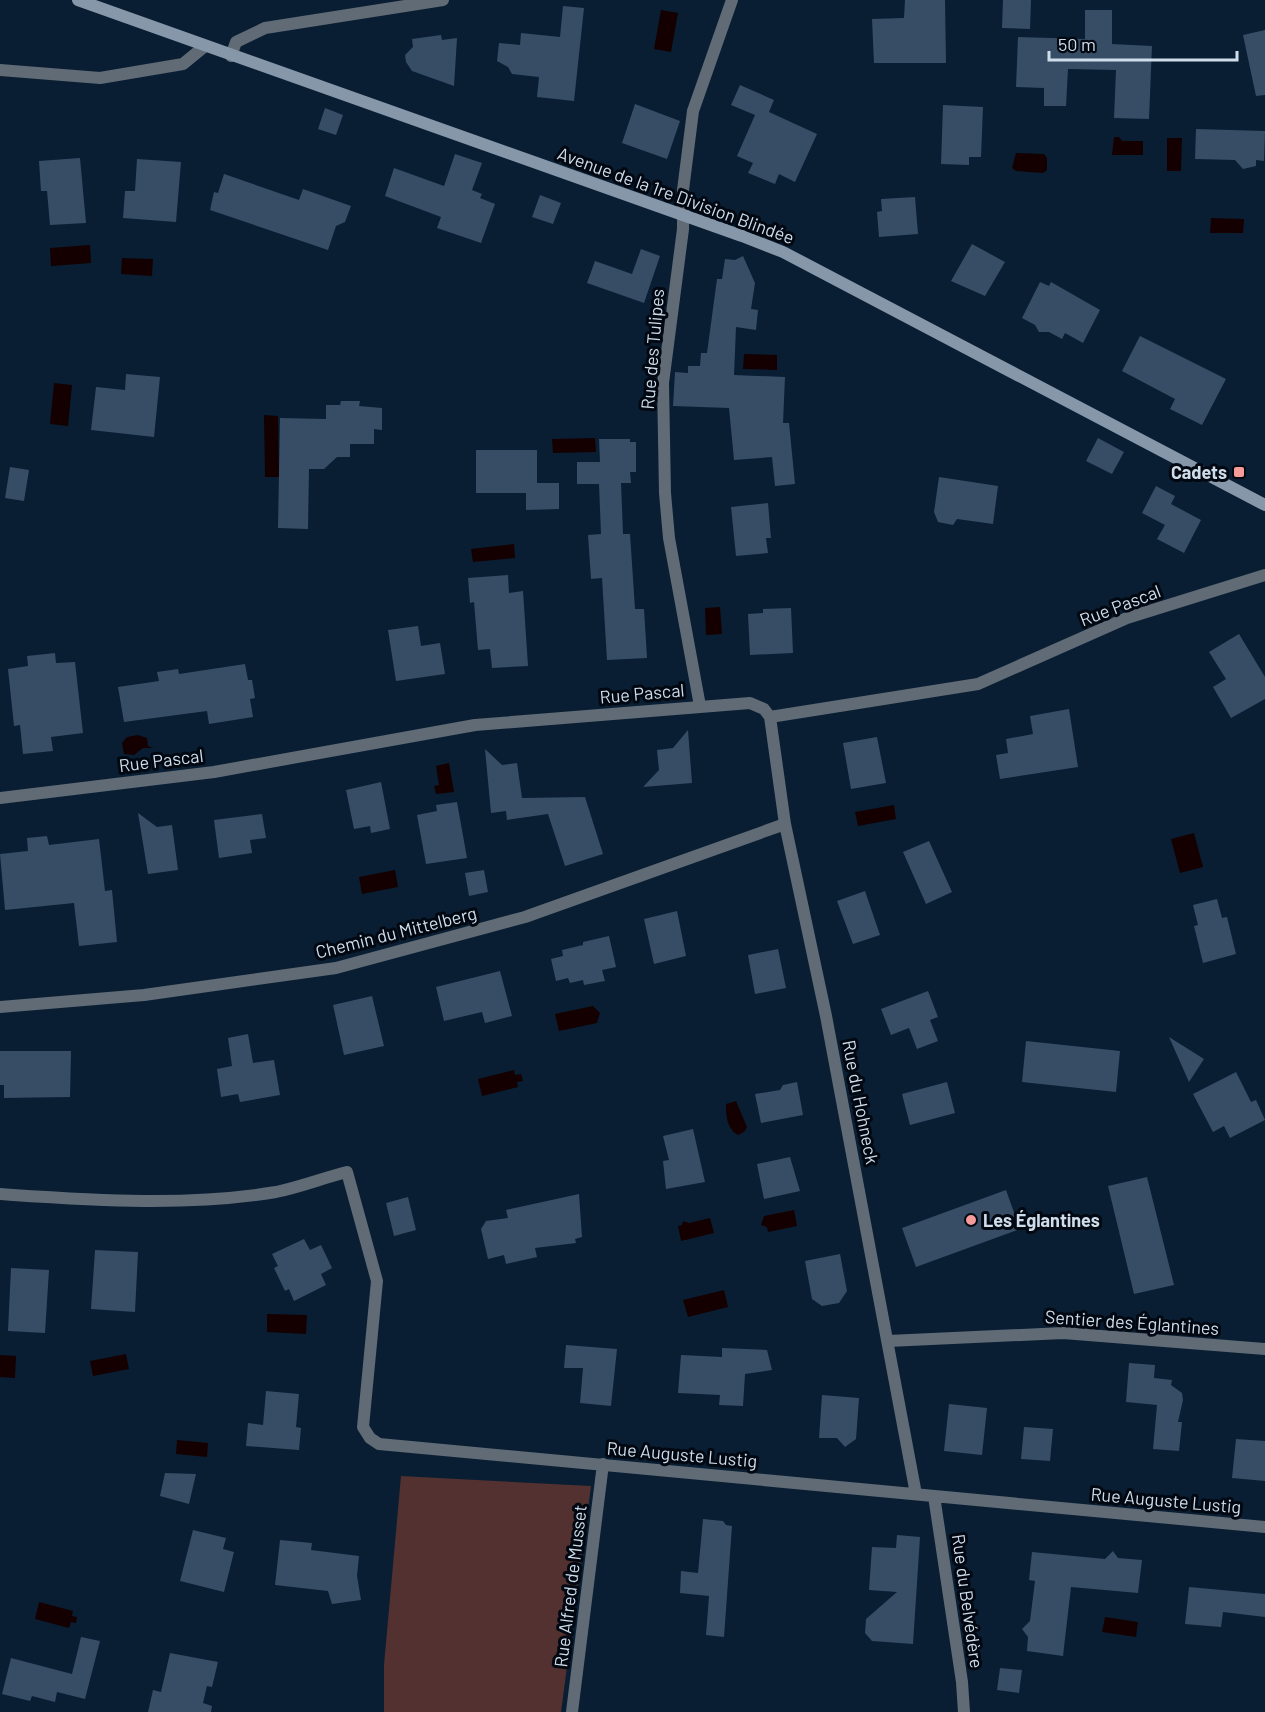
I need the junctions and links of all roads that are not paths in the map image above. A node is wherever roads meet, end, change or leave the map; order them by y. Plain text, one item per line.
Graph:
1 (78, 0) edge
2 (443, 0) edge
3 (732, 0) edge
4 (205, 46) junction
5 (231, 56) junction
6 (0, 70) edge
7 (683, 215) junction
8 (1265, 505) edge
9 (1265, 575) edge
10 (700, 706) junction
11 (770, 717) junction
12 (0, 798) edge
13 (785, 824) junction
14 (0, 1007) edge
15 (0, 1194) edge
16 (888, 1341) junction
17 (1265, 1349) edge
18 (603, 1464) junction
19 (916, 1494) junction
20 (934, 1496) junction
21 (1265, 1527) edge
22 (572, 1712) edge
23 (964, 1712) edge

1 - 4 main road, Avenue de la 1re Division Blindée
2 - 5 street
3 - 7 street, Rue des Tulipes
4 - 5 main road, Avenue de la 1re Division Blindée
4 - 6 street
5 - 7 main road, Avenue de la 1re Division Blindée
7 - 8 main road, Avenue de la 1re Division Blindée
7 - 10 street, Rue des Tulipes
9 - 11 street, Rue Pascal
10 - 11 street, Rue Pascal
10 - 12 street, Rue Pascal
11 - 13 street, Rue du Hohneck
13 - 14 street, Chemin du Mittelberg
13 - 16 street, Rue du Hohneck
15 - 18 street, Rue Auguste Lustig
16 - 17 street, Sentier des Églantines
16 - 19 street, Rue du Hohneck
18 - 19 street, Rue Auguste Lustig
18 - 22 street, Rue Alfred de Musset
19 - 20 street, Rue Auguste Lustig
20 - 21 street, Rue Auguste Lustig
20 - 23 street, Rue du Belvédère

